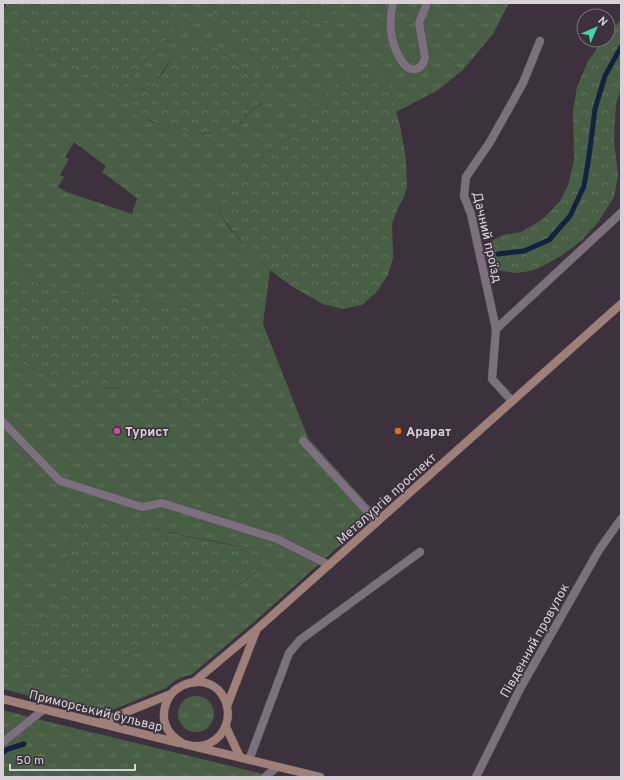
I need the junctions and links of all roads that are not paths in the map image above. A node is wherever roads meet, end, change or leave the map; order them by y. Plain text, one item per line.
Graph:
1 (393, 3) edge
2 (428, 3) edge
3 (540, 41) dead end
4 (621, 212) edge
5 (621, 304) edge
6 (496, 329) junction
7 (512, 401) junction
8 (3, 422) edge
9 (303, 441) dead end
10 (621, 519) edge
11 (377, 522) junction
12 (420, 552) dead end
13 (329, 565) junction
14 (257, 629) junction
15 (194, 682) junction
16 (171, 694) junction
17 (3, 699) edge
18 (227, 706) junction
19 (43, 710) junction
20 (99, 723) junction
21 (226, 727) junction
22 (3, 742) edge
23 (184, 744) junction
24 (195, 746) junction
25 (240, 757) junction
26 (249, 760) junction
27 (278, 767) junction
28 (265, 777) edge
29 (320, 777) edge
30 (476, 777) edge

1 - 2 street
3 - 6 street, Дачний проїзд
4 - 6 street
5 - 7 street, Металургів проспект
6 - 7 street, Дачний проїзд
7 - 11 street, Металургів проспект
8 - 13 street
9 - 11 street
10 - 30 street, Південний провулок
11 - 13 street, Металургів проспект
12 - 26 street
13 - 14 street, Металургів проспект
14 - 15 street, Металургів проспект
14 - 18 street
15 - 16 street
15 - 18 street
16 - 20 street
16 - 23 street
17 - 19 street, Приморський бульвар
18 - 21 street
19 - 20 street, Приморський бульвар
19 - 22 street
20 - 23 street, Приморський бульвар
21 - 24 street
21 - 25 street
23 - 24 street
24 - 25 street
25 - 26 street
26 - 27 street
27 - 28 street
27 - 29 street

